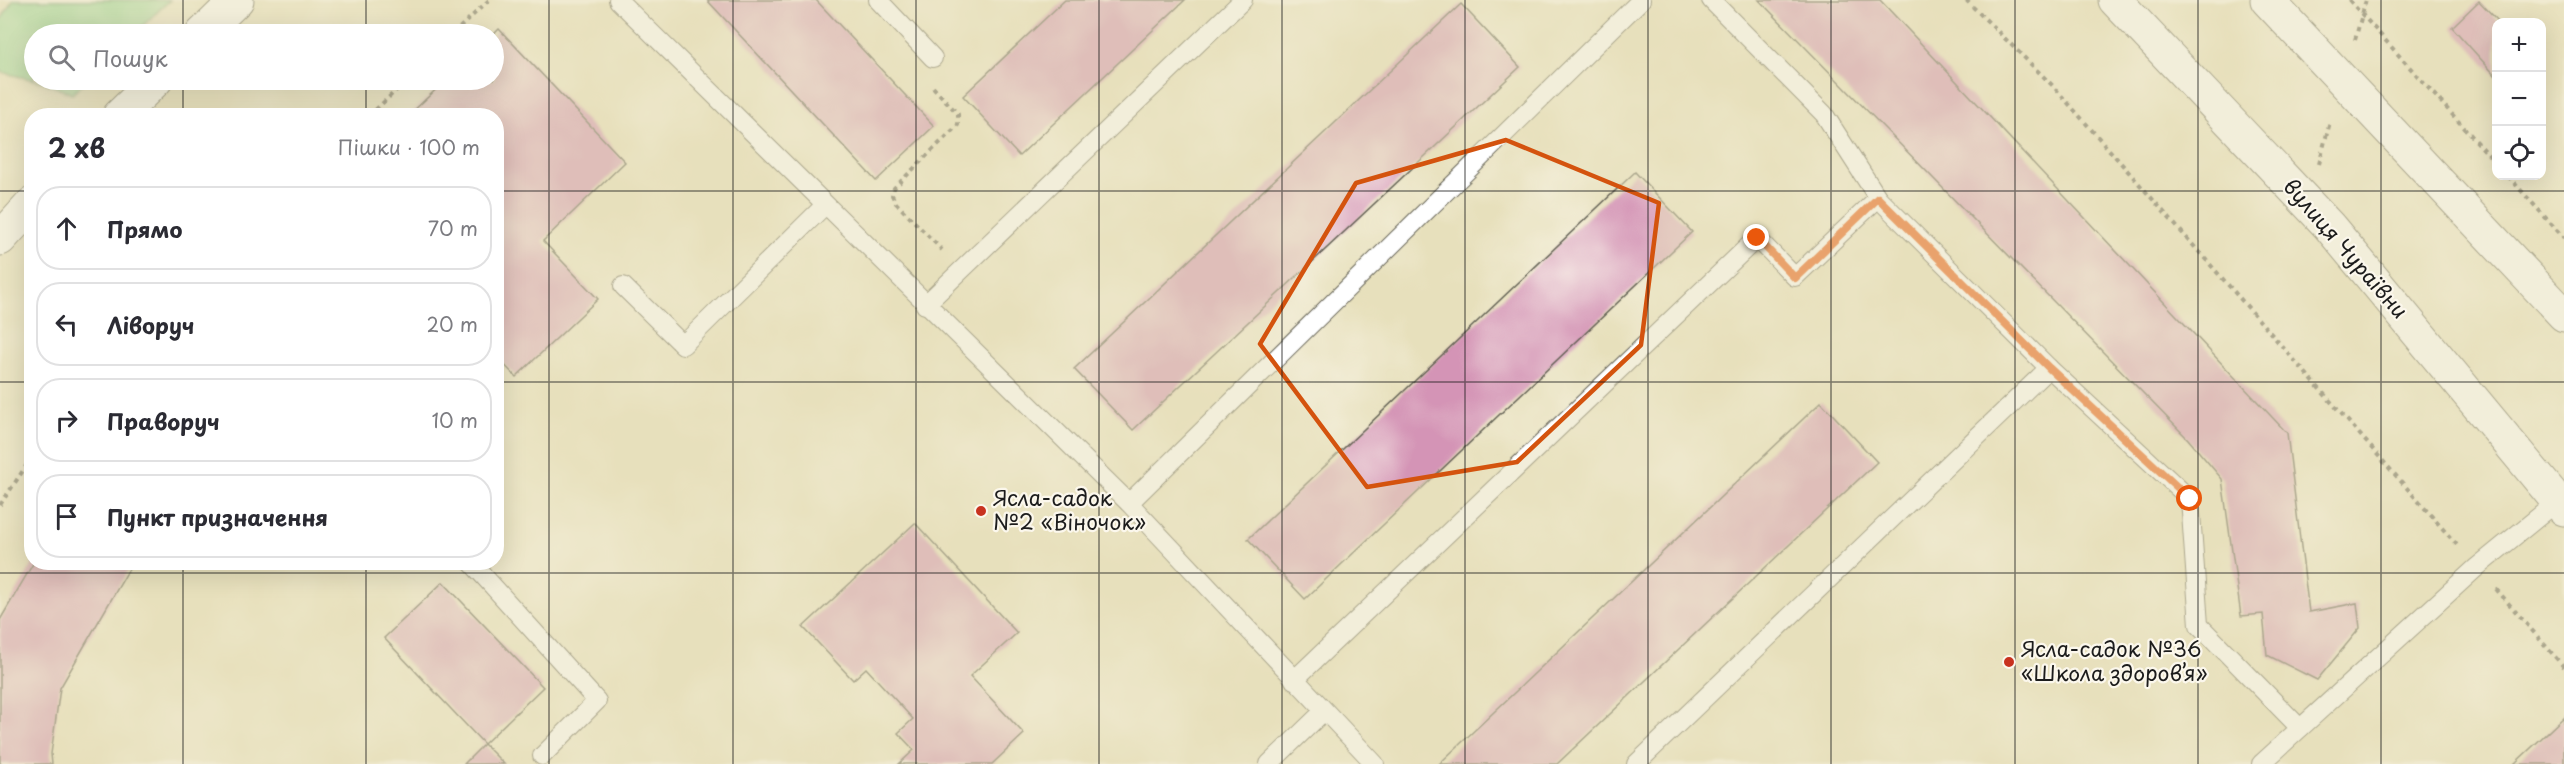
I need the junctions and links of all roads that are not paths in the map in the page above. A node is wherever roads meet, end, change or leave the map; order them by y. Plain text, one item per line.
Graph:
1 (237, 0) edge
2 (618, 0) edge
3 (878, 0) edge
4 (1243, 0) edge
5 (1641, 0) edge
6 (1711, 0) edge
7 (2115, 0) edge
8 (2267, 0) edge
9 (212, 24) edge
10 (933, 58) road end
11 (146, 90) edge
12 (127, 108) edge
13 (1878, 198) junction
14 (825, 205) junction
15 (24, 213) edge
16 (0, 239) edge
17 (623, 286) dead end
18 (925, 305) junction
19 (2561, 305) edge
20 (2049, 368) junction
21 (1129, 502) junction
22 (2561, 505) edge
23 (478, 570) edge
24 (1294, 680) junction
25 (1324, 711) junction
26 (2300, 728) junction
27 (542, 756) dead end
28 (1269, 764) edge
29 (1375, 764) edge
30 (1635, 764) edge
31 (2261, 764) edge

1 - 9 street
2 - 14 lane
3 - 10 lane
4 - 18 lane
5 - 21 lane
6 - 13 lane
7 - 22 street, вулиця Чураївни
8 - 19 street
11 - 12 street
13 - 20 lane
13 - 24 lane
14 - 17 lane
14 - 18 lane
15 - 16 street
18 - 21 lane
20 - 26 lane
20 - 30 lane
21 - 24 lane
22 - 26 lane
23 - 27 lane
24 - 25 lane
25 - 28 lane
25 - 29 lane
26 - 31 lane

